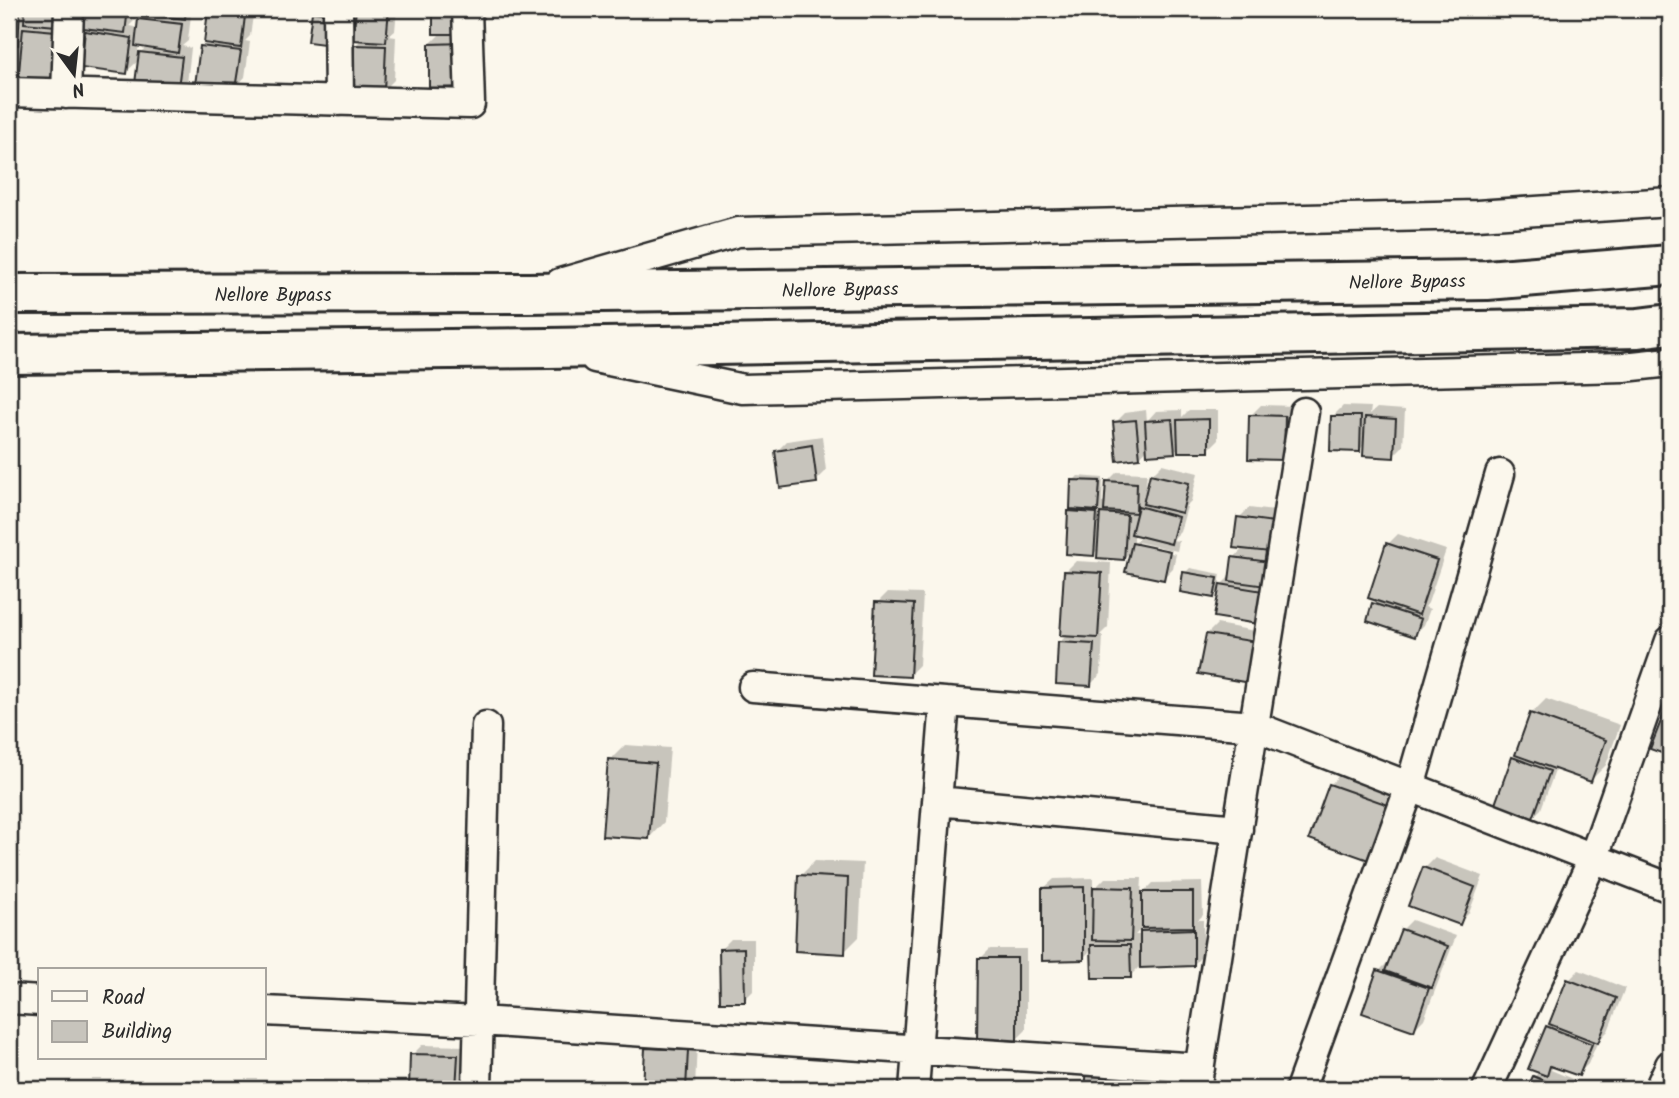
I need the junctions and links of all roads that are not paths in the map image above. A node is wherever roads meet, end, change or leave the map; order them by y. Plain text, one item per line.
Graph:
1 (69, 9) edge
2 (338, 9) edge
3 (467, 9) edge
4 (9, 92) edge
5 (66, 94) junction
6 (338, 101) junction
7 (1670, 202) edge
8 (1670, 265) edge
9 (527, 293) junction
10 (9, 294) edge
11 (1670, 324) edge
12 (549, 348) junction
13 (9, 354) edge
14 (1670, 362) edge
15 (1304, 412) dead end
16 (1500, 474) dead end
17 (1670, 641) edge
18 (753, 687) dead end
19 (945, 702) junction
20 (486, 726) dead end
21 (1254, 726) junction
22 (1409, 787) junction
23 (937, 801) junction
24 (1238, 828) junction
25 (1593, 859) junction
26 (1670, 888) edge
27 (9, 999) edge
28 (38, 1001) edge
29 (266, 1011) edge
30 (479, 1021) junction
31 (917, 1050) junction
32 (1670, 1065) edge
33 (1198, 1079) edge
34 (477, 1089) edge
35 (914, 1089) edge
36 (1300, 1089) edge
37 (1487, 1089) edge
38 (1659, 1089) edge

1 - 5 street
2 - 6 street
3 - 6 street
4 - 5 street
5 - 6 street
7 - 9 street
8 - 9 highway, Nellore Bypass
9 - 10 highway, Nellore Bypass
11 - 12 highway
12 - 13 highway
12 - 14 street
15 - 21 street
16 - 22 street
17 - 25 street
18 - 19 street
19 - 21 street
19 - 23 street
20 - 30 street
21 - 22 street
21 - 24 street
22 - 25 street
22 - 36 street
23 - 24 street
23 - 31 street
24 - 33 street
25 - 26 street
25 - 37 street
27 - 28 street
29 - 30 street
30 - 31 street
30 - 34 street
31 - 33 street
31 - 35 street
32 - 38 street

